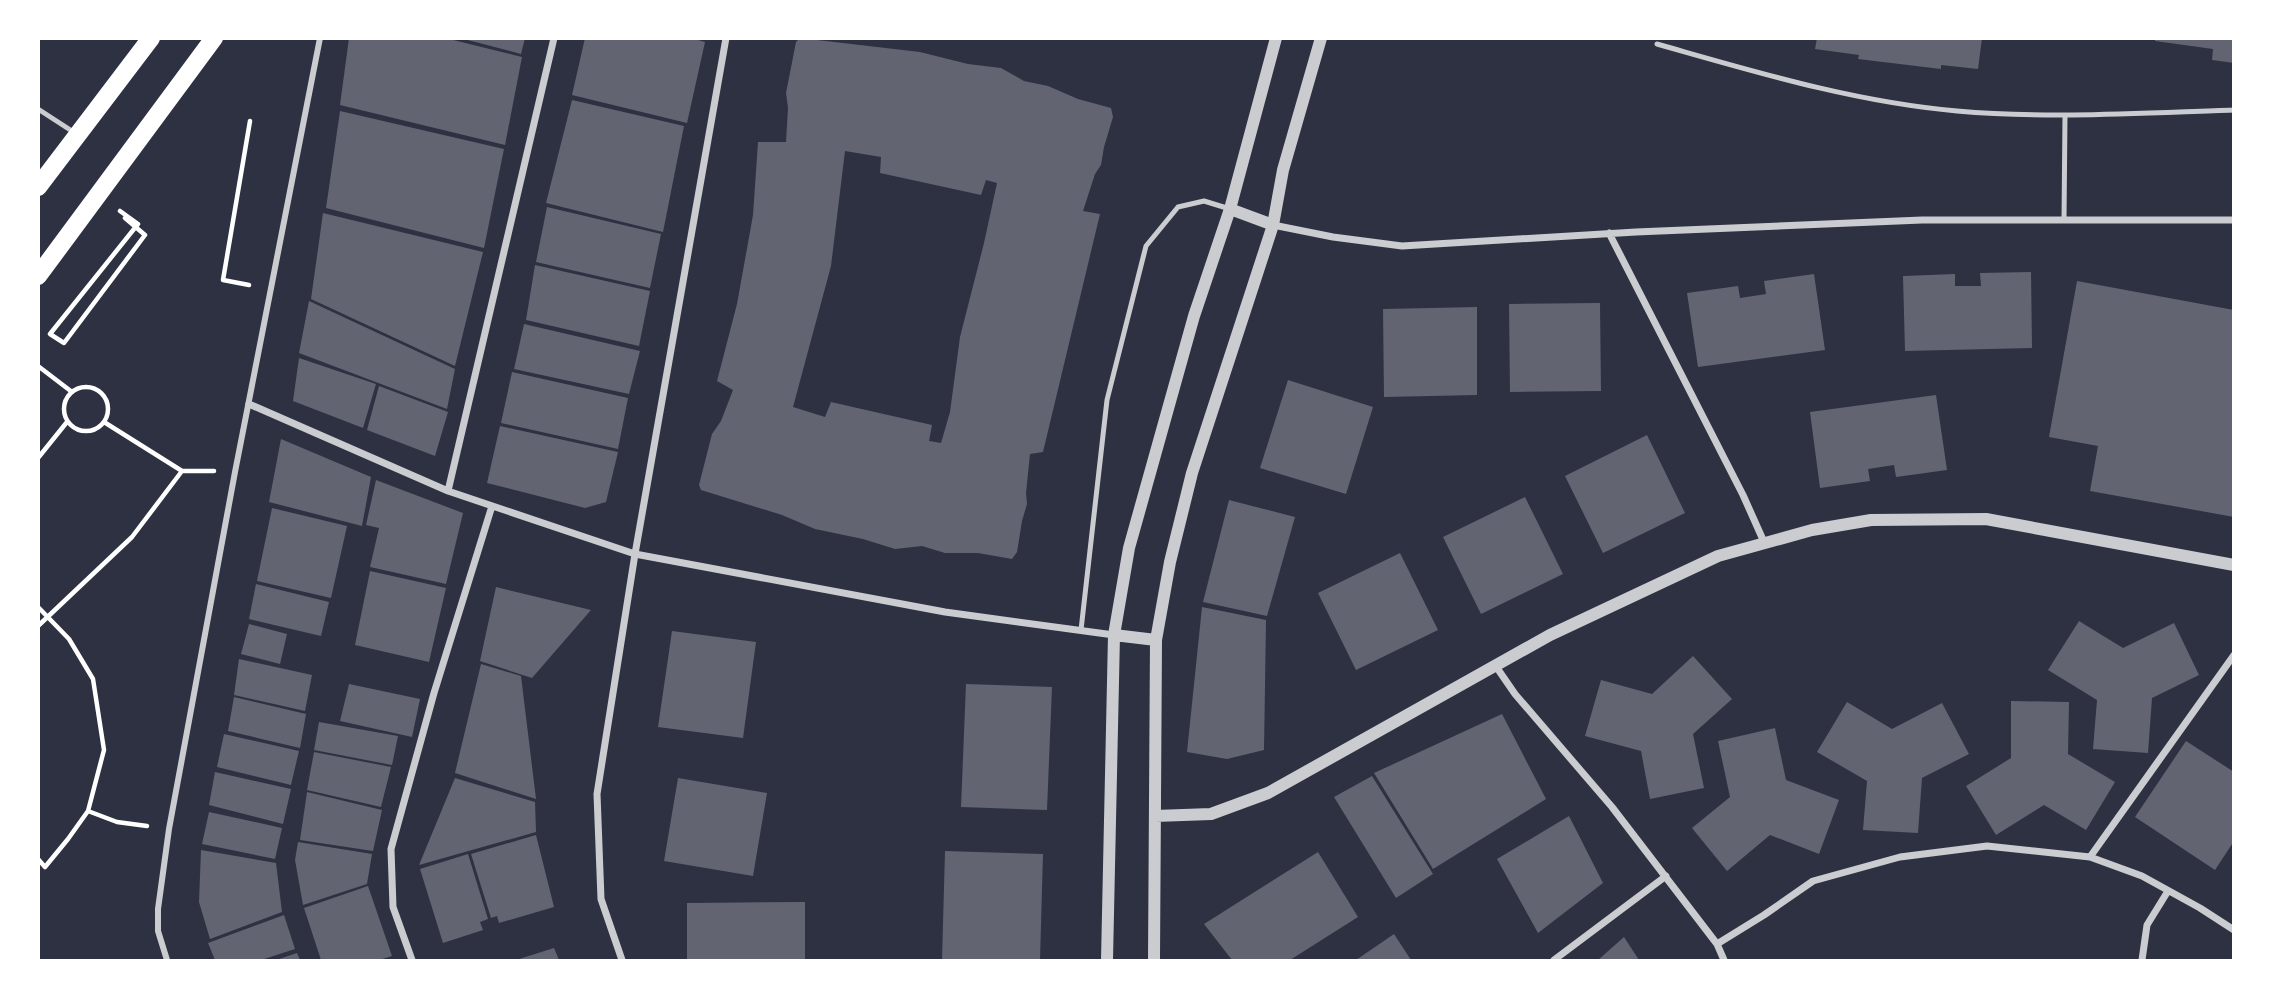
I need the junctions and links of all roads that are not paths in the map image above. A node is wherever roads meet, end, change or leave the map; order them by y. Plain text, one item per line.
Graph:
1 (151, 38) edge
2 (214, 38) edge
3 (320, 38) edge
4 (554, 38) edge
5 (726, 38) edge
6 (1276, 38) edge
7 (1321, 38) edge
8 (1657, 44) dead end
9 (38, 109) edge
10 (2234, 110) edge
11 (2065, 115) junction
12 (77, 135) junction
13 (38, 187) edge
14 (1230, 209) junction
15 (2064, 220) junction
16 (2234, 220) edge
17 (1273, 225) junction
18 (1609, 233) junction
19 (38, 276) edge
20 (249, 404) junction
21 (448, 491) junction
22 (492, 506) junction
23 (1764, 542) junction
24 (635, 554) junction
25 (2234, 565) edge
26 (1081, 631) junction
27 (1114, 635) junction
28 (1156, 640) junction
29 (2234, 655) edge
30 (1494, 664) junction
31 (1155, 816) junction
32 (2090, 857) junction
33 (1665, 876) junction
34 (2168, 891) junction
35 (2234, 930) edge
36 (1717, 944) junction
37 (167, 961) edge
38 (412, 961) edge
39 (622, 961) edge
40 (1107, 961) edge
41 (1154, 961) edge
42 (1554, 961) edge
43 (1724, 961) edge
44 (2142, 961) edge

1 - 12 main road
2 - 19 main road
3 - 20 street
4 - 21 street
5 - 24 street
6 - 14 street
7 - 17 street
8 - 11 lane
9 - 12 lane
10 - 11 lane
11 - 15 lane
12 - 13 main road
14 - 17 street
14 - 26 lane
14 - 27 street
15 - 16 street
15 - 18 street
17 - 18 street
17 - 28 street
18 - 23 street
20 - 21 street
20 - 37 street
21 - 22 street
22 - 24 street
22 - 38 street
23 - 25 street
23 - 30 street
24 - 26 street
24 - 39 street
26 - 27 street
27 - 28 street
27 - 40 street
28 - 31 street
29 - 32 street
30 - 31 street
30 - 33 street
31 - 41 street
32 - 34 street
32 - 36 street
33 - 36 street
33 - 42 street
34 - 35 street
34 - 44 street
36 - 43 street

